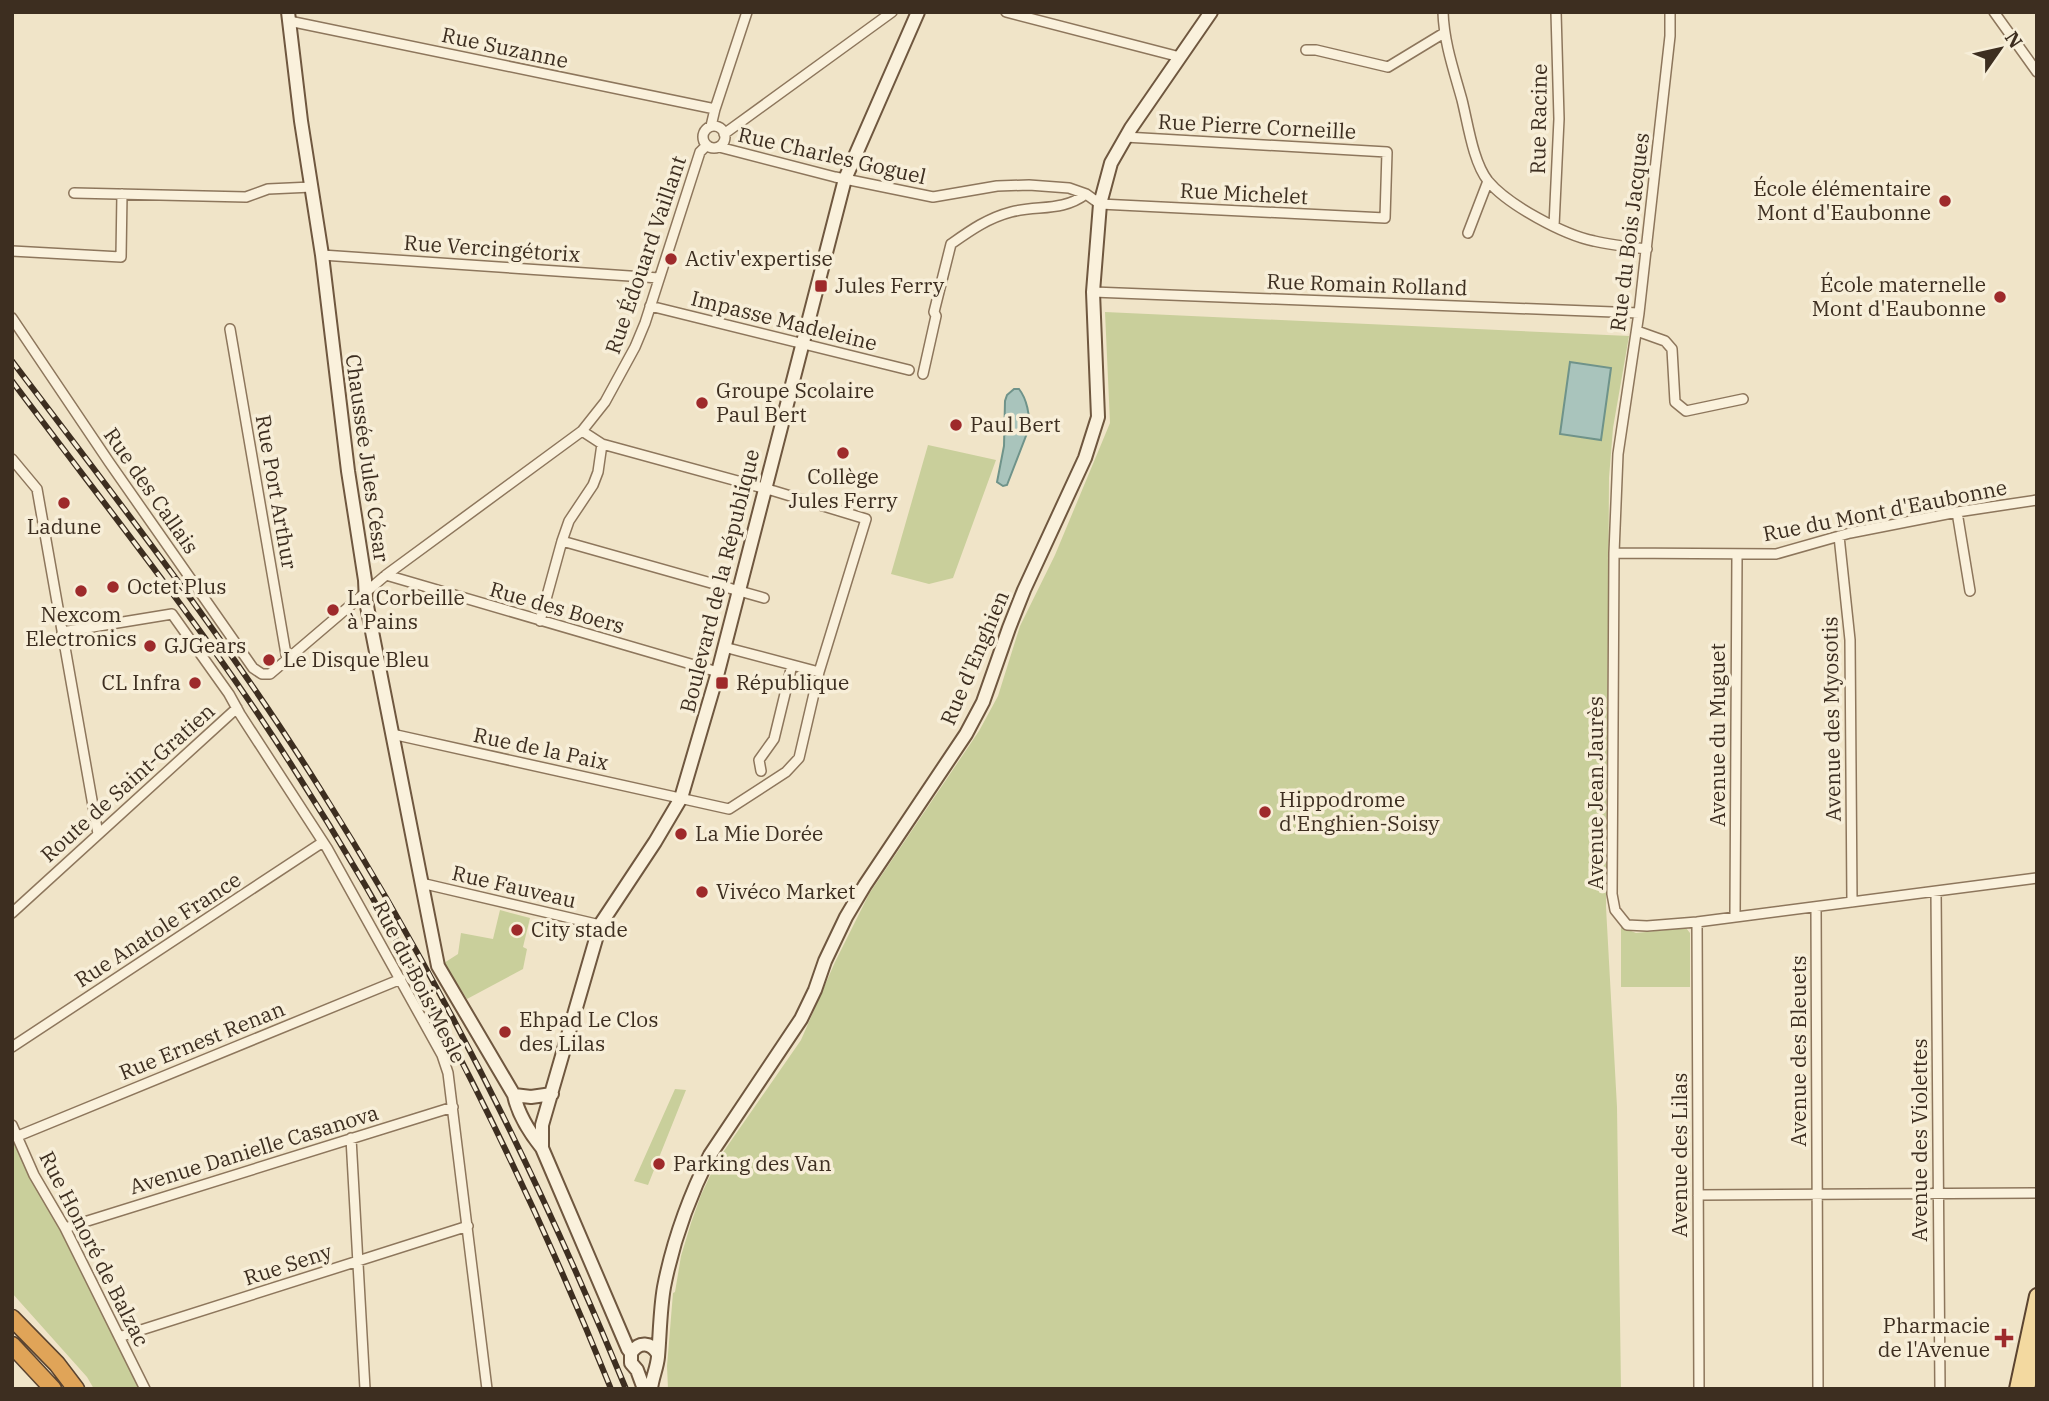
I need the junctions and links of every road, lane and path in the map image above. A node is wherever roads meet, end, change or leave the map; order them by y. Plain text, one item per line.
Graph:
1 (892, 12) edge
2 (922, 12) edge
3 (1006, 12) edge
4 (1211, 12) edge
5 (1443, 12) edge
6 (1556, 12) edge
7 (1670, 12) edge
8 (1994, 12) edge
9 (743, 13) edge
10 (288, 16) edge
11 (1444, 33) junction
12 (1306, 50) dead end
13 (1180, 57) junction
14 (2037, 72) edge
15 (715, 109) junction
16 (711, 126) junction
17 (724, 134) junction
18 (1125, 137) junction
19 (706, 145) junction
20 (719, 147) junction
21 (845, 179) junction
22 (1488, 181) junction
23 (312, 187) junction
24 (74, 193) dead end
25 (122, 194) junction
26 (1086, 194) junction
27 (1100, 204) junction
28 (1385, 218) joint
29 (1554, 226) junction
30 (1468, 233) dead end
31 (1647, 249) junction
32 (12, 251) edge
33 (323, 255) junction
34 (659, 278) junction
35 (1093, 292) junction
36 (650, 306) junction
37 (1639, 313) junction
38 (12, 318) edge
39 (230, 330) dead end
40 (1637, 331) junction
41 (802, 343) junction
42 (909, 370) dead end
43 (923, 374) dead end
44 (1744, 399) dead end
45 (582, 431) junction
46 (602, 444) junction
47 (1618, 454) joint
48 (12, 459) edge
49 (764, 488) junction
50 (2037, 500) edge
51 (1957, 512) junction
52 (1839, 536) junction
53 (562, 541) junction
54 (1615, 553) junction
55 (1737, 555) junction
56 (386, 575) junction
57 (738, 590) junction
58 (366, 591) junction
59 (1970, 591) dead end
60 (764, 598) dead end
61 (540, 621) junction
62 (62, 632) junction
63 (724, 647) junction
64 (287, 660) junction
65 (792, 665) junction
66 (819, 672) junction
67 (718, 673) junction
68 (270, 674) joint
69 (237, 708) junction
70 (392, 734) junction
71 (761, 771) dead end
72 (681, 798) junction
73 (98, 834) junction
74 (323, 842) junction
75 (2037, 878) edge
76 (421, 883) junction
77 (1936, 891) junction
78 (1852, 902) junction
79 (1816, 907) junction
80 (12, 913) edge
81 (1735, 916) junction
82 (1697, 922) junction
83 (600, 925) junction
84 (401, 979) junction
85 (12, 1047) edge
86 (552, 1094) junction
87 (514, 1095) junction
88 (453, 1107) junction
89 (12, 1125) edge
90 (18, 1136) junction
91 (351, 1138) junction
92 (542, 1148) junction
93 (1937, 1193) junction
94 (2037, 1193) edge
95 (1817, 1194) junction
96 (1698, 1195) junction
97 (468, 1226) junction
98 (65, 1228) junction
99 (359, 1261) junction
100 (2037, 1296) edge
101 (2035, 1313) edge
102 (12, 1318) edge
103 (660, 1328) junction
104 (119, 1337) junction
105 (2037, 1343) edge
106 (12, 1345) edge
107 (640, 1347) junction
108 (657, 1360) junction
109 (637, 1370) junction
110 (53, 1389) edge
111 (76, 1389) edge
112 (145, 1389) edge
113 (365, 1389) edge
114 (487, 1389) edge
115 (644, 1389) edge
116 (651, 1389) edge
117 (1699, 1389) edge
118 (1818, 1389) edge
119 (1940, 1389) edge
120 (2017, 1389) edge
121 (2027, 1389) edge

1 - 17 street
2 - 21 street, Boulevard de la République
3 - 13 street
4 - 13 street, Rue d'Enghien
5 - 11 street
6 - 29 street, Rue Racine
7 - 31 street, Rue du Bois Jacques
8 - 14 street
9 - 15 street
10 - 15 street, Rue Suzanne
10 - 23 street, Chaussée Jules César
11 - 12 street
11 - 22 street
13 - 18 street, Rue d'Enghien
15 - 16 street
16 - 17 street
16 - 19 street
17 - 20 street
18 - 27 street, Rue d'Enghien
18 - 28 street, Rue Pierre Corneille
19 - 20 street
19 - 34 street, Rue Édouard Vaillant
20 - 21 street, Rue Charles Goguel
21 - 26 street, Rue Charles Goguel
21 - 41 street, Boulevard de la République
22 - 29 street
22 - 30 street
23 - 25 street
23 - 33 street, Chaussée Jules César
24 - 25 street
25 - 32 street
26 - 27 street, Rue Charles Goguel
26 - 43 street
27 - 28 street, Rue Michelet
27 - 35 street, Rue d'Enghien
29 - 31 street
31 - 37 street, Rue du Bois Jacques
33 - 34 street, Rue Vercingétorix
33 - 58 street, Chaussée Jules César
34 - 36 street, Rue Édouard Vaillant
35 - 37 street, Rue Romain Rolland
35 - 103 street, Rue d'Enghien
36 - 41 street, Impasse Madeleine
36 - 45 street, Rue Édouard Vaillant
37 - 40 street, Rue du Bois Jacques
38 - 68 street, Rue des Callais
39 - 64 street, Rue Port Arthur
40 - 44 street
40 - 47 street, Rue du Bois Jacques
41 - 42 street, Impasse Madeleine
41 - 49 street, Boulevard de la République
45 - 46 street
45 - 56 street, Rue Édouard Vaillant
46 - 49 street
46 - 53 street
47 - 54 street, Avenue Jean Jaurès
48 - 62 street
49 - 57 street, Boulevard de la République
49 - 66 street, Rue de la Paix
50 - 51 street, Rue du Mont d'Eaubonne
51 - 52 street, Rue du Mont d'Eaubonne
51 - 59 street
52 - 55 street, Rue du Mont d'Eaubonne
52 - 78 street, Avenue des Myosotis
53 - 57 street
53 - 61 street
54 - 55 street, Rue du Mont d'Eaubonne
54 - 82 street, Avenue Jean Jaurès
55 - 81 street, Avenue du Muguet
56 - 58 street, Rue Édouard Vaillant
56 - 61 street, Rue des Boers
57 - 60 street
57 - 63 street, Boulevard de la République
58 - 64 street, Rue Édouard Vaillant
58 - 70 street, Chaussée Jules César
61 - 67 street, Rue des Boers
62 - 69 street, Rue du Bois Mesle
62 - 73 street
63 - 65 street
63 - 67 street, Boulevard de la République
64 - 68 street, Rue Édouard Vaillant
65 - 66 street
65 - 71 street
66 - 72 street, Rue de la Paix
67 - 72 street, Boulevard de la République
69 - 73 street, Route de Saint-Gratien
69 - 74 street, Rue du Bois Mesle
70 - 72 street, Rue de la Paix
70 - 76 street, Chaussée Jules César
72 - 83 street, Boulevard de la République
73 - 80 street, Route de Saint-Gratien
74 - 84 street, Rue du Bois Mesle
74 - 85 street, Rue Anatole France
75 - 77 street, Avenue Jean Jaurès
76 - 83 street, Rue Fauveau
76 - 87 street, Chaussée Jules César
77 - 78 street, Avenue Jean Jaurès
77 - 93 street, Avenue des Violettes
78 - 79 street, Avenue Jean Jaurès
79 - 81 street, Avenue Jean Jaurès
79 - 95 street, Avenue des Bleuets
81 - 82 street, Avenue Jean Jaurès
82 - 96 street, Avenue des Lilas
83 - 86 street, Boulevard de la République
84 - 88 street, Rue du Bois Mesle
84 - 90 street, Rue Ernest Renan
86 - 87 street
86 - 92 street, Boulevard de la République
87 - 92 street, Chaussée Jules César
88 - 91 street, Avenue Danielle Casanova
88 - 97 street, Rue du Bois Mesle
89 - 90 street, Rue Honoré de Balzac
90 - 98 street, Rue Honoré de Balzac
91 - 98 street, Avenue Danielle Casanova
91 - 99 street
92 - 107 street, Chaussée Jules César
93 - 94 street
93 - 95 street
93 - 119 street, Avenue des Violettes
95 - 96 street
95 - 118 street, Avenue des Bleuets
96 - 117 street, Avenue des Lilas
97 - 99 street, Rue Seny
97 - 114 street, Rue du Bois Mesle
98 - 104 street, Rue Honoré de Balzac
99 - 104 street, Rue Seny
99 - 113 street
100 - 101 main road
101 - 120 main road
102 - 111 highway
103 - 107 street
103 - 108 street, Rue d'Enghien
104 - 112 street, Rue Honoré de Balzac
105 - 121 main road
106 - 110 highway
107 - 108 street
107 - 109 street
108 - 109 street
108 - 116 street
109 - 115 street

